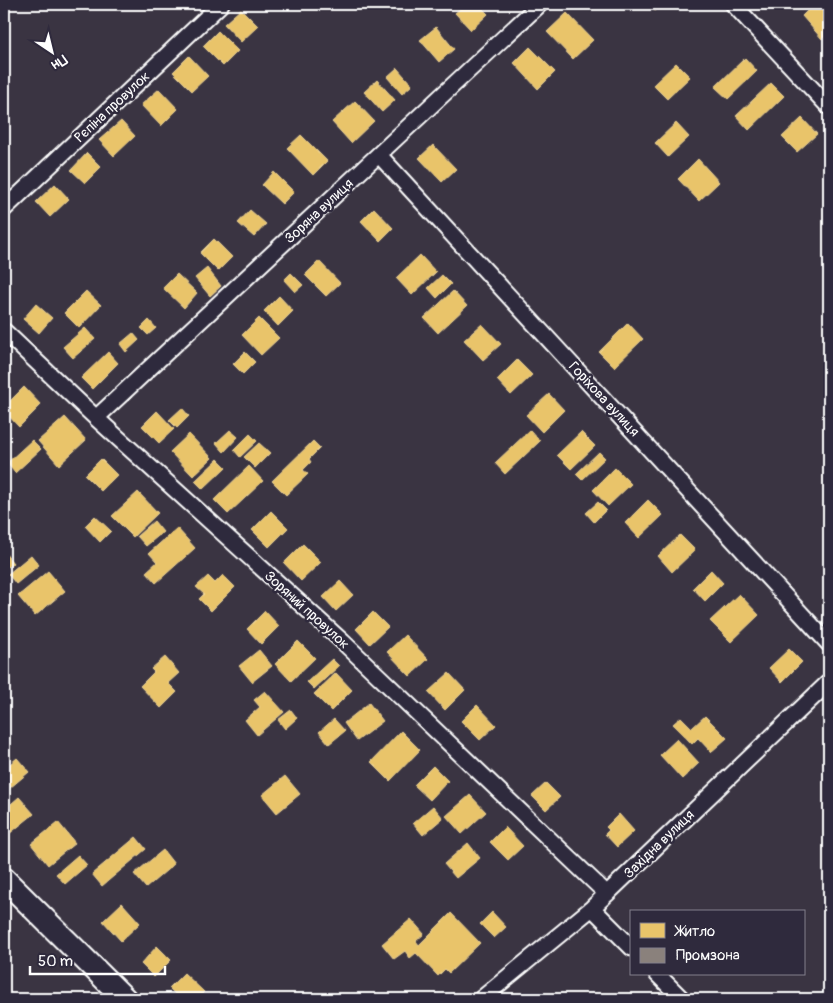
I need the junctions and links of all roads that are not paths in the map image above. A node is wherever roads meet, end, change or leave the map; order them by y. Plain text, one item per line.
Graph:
1 (221, 4) edge
2 (540, 4) edge
3 (733, 4) edge
4 (829, 107) edge
5 (379, 155) junction
6 (4, 209) edge
7 (4, 331) edge
8 (96, 418) junction
9 (829, 644) edge
10 (829, 682) edge
11 (4, 879) edge
12 (607, 894) junction
13 (592, 908) junction
14 (630, 946) edge
15 (659, 976) edge
16 (125, 999) edge
17 (481, 999) edge
18 (682, 999) edge

1 - 6 street, Рєпіна провулок
2 - 5 street, Зоряна вулиця
3 - 4 street
5 - 8 street, Зоряна вулиця
5 - 9 street, Горіхова вулиця
7 - 8 street, Зоряний провулок
8 - 12 street, Зоряний провулок
10 - 12 street, Західна вулиця
11 - 16 street
12 - 13 street, Західна вулиця
13 - 14 street
13 - 17 street, Західна вулиця
15 - 18 street

